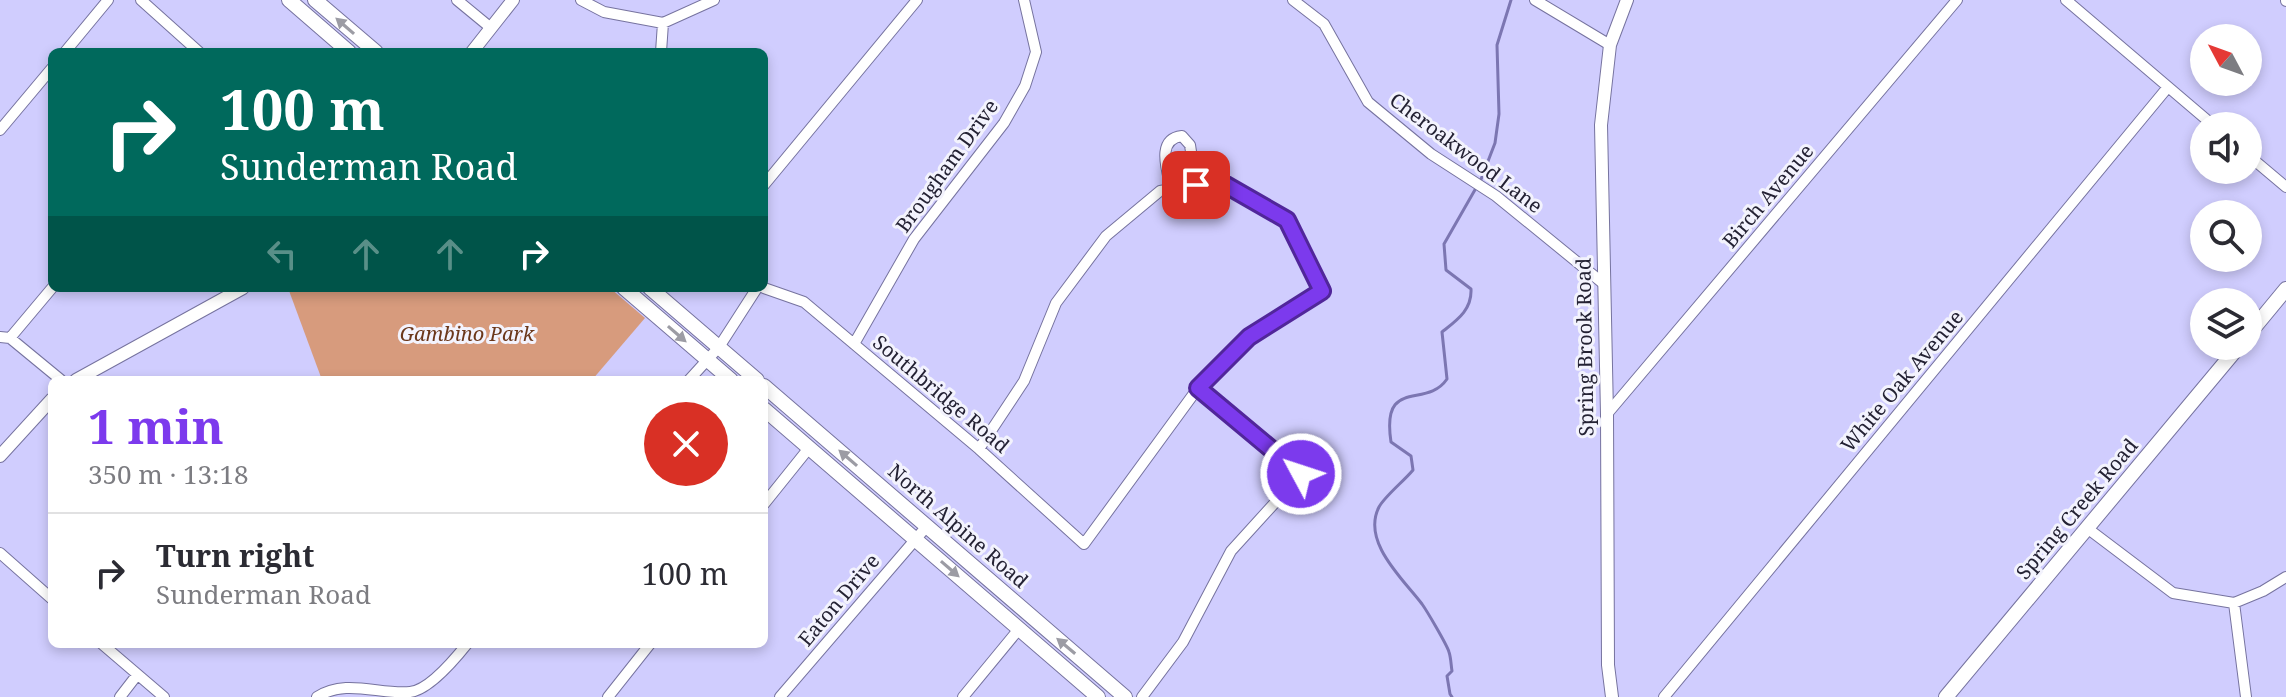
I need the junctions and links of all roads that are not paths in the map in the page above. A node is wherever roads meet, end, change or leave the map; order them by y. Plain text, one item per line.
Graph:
1 (108, 0) edge
2 (141, 0) edge
3 (289, 0) edge
4 (315, 0) edge
5 (457, 0) edge
6 (513, 0) edge
7 (581, 0) edge
8 (714, 0) edge
9 (917, 0) edge
10 (1024, 0) edge
11 (1293, 0) edge
12 (1535, 0) edge
13 (1627, 0) edge
14 (1957, 0) edge
15 (2066, 0) edge
16 (663, 23) junction
17 (491, 28) junction
18 (1610, 45) junction
19 (68, 48) edge
20 (195, 48) edge
21 (344, 48) edge
22 (371, 48) edge
23 (475, 48) edge
24 (661, 48) edge
25 (48, 73) edge
26 (2168, 87) junction
27 (2197, 112) edge
28 (0, 130) edge
29 (2262, 167) edge
30 (768, 180) edge
31 (1196, 185) junction
32 (2286, 187) edge
33 (1166, 190) junction
34 (1604, 284) junction
35 (768, 289) edge
36 (2286, 289) edge
37 (48, 292) edge
38 (236, 292) edge
39 (629, 292) edge
40 (655, 292) edge
41 (754, 292) edge
42 (2262, 318) edge
43 (5, 338) edge
44 (854, 344) junction
45 (719, 347) junction
46 (707, 359) junction
47 (2227, 360) edge
48 (56, 376) edge
49 (83, 376) edge
50 (692, 376) edge
51 (726, 376) edge
52 (752, 376) edge
53 (1198, 388) junction
54 (768, 389) edge
55 (48, 403) edge
56 (768, 412) edge
57 (1607, 414) junction
58 (809, 448) junction
59 (979, 449) junction
60 (0, 456) edge
61 (768, 499) edge
62 (927, 526) junction
63 (2087, 528) junction
64 (915, 539) junction
65 (0, 553) edge
66 (2286, 577) edge
67 (48, 595) edge
68 (2234, 603) junction
69 (1019, 629) junction
70 (107, 648) edge
71 (464, 648) edge
72 (647, 648) edge
73 (137, 675) junction
74 (120, 697) edge
75 (164, 697) edge
76 (317, 697) edge
77 (608, 697) edge
78 (780, 697) edge
79 (963, 697) edge
80 (1098, 697) edge
81 (1125, 697) edge
82 (1142, 697) edge
83 (1612, 697) edge
84 (1664, 697) edge
85 (1946, 697) edge
86 (2246, 697) edge

1 - 19 street
2 - 20 street
3 - 21 main road
22 -> 4 main road
5 - 17 street
6 - 17 street
7 - 16 street
8 - 16 street
9 - 30 street
10 - 44 street, Brougham Drive
11 - 34 street, Cheroakwood Lane
12 - 18 street
13 - 18 street, Spring Brook Road
14 - 57 street, Birch Avenue
15 - 26 street
16 - 24 street
17 - 23 street
18 - 34 street, Spring Brook Road
25 - 28 street
26 - 27 street
26 - 84 street, White Oak Avenue
29 - 32 street
31 - 33 street
31 - 33 street
31 - 53 street
33 - 59 street
34 - 57 street, Spring Brook Road
35 - 44 street, Southbridge Road
36 - 42 main road
37 - 43 street
38 - 49 street
39 -> 46 main road
40 - 45 main road
41 - 45 street
43 - 48 street
44 - 59 street, Southbridge Road
45 - 46 street
45 - 52 main road
46 - 50 street
46 - 51 main road
47 - 63 main road, Spring Creek Road
53 - 59 street, Southbridge Road
53 - 82 street
62 -> 54 main road, North Alpine Road
55 - 60 street
56 - 58 main road, North Alpine Road
57 - 83 street, Spring Brook Road
58 - 61 street
58 - 64 main road, North Alpine Road
62 - 64 street, Eaton Drive
81 -> 62 main road, North Alpine Road
63 - 68 street
63 - 85 main road, Spring Creek Road
64 -> 69 main road, North Alpine Road
64 - 78 street, Eaton Drive
65 - 67 street
66 - 68 street
68 - 86 street
69 - 79 street
69 - 80 main road, North Alpine Road
70 - 73 street
71 - 76 street
72 - 77 street
73 - 74 street
73 - 75 street

